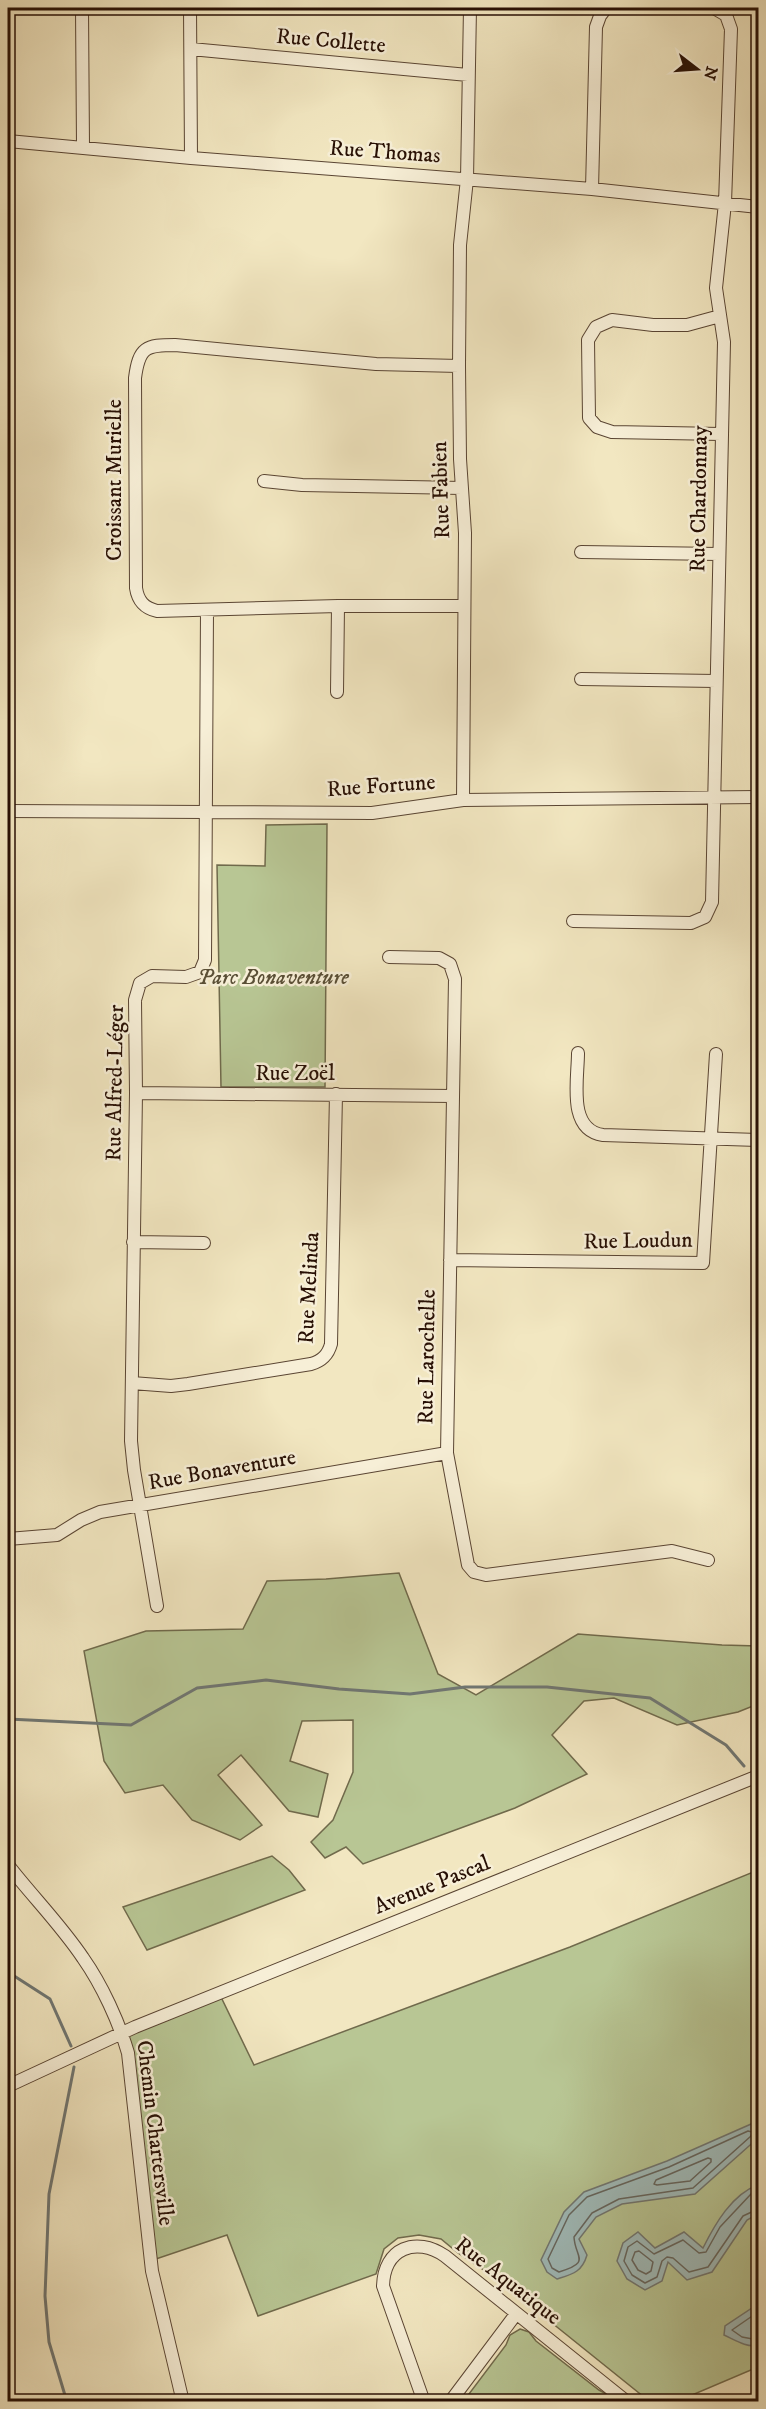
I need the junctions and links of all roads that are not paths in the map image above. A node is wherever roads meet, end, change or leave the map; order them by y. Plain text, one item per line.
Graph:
1 (82, 8) edge
2 (190, 8) edge
3 (470, 8) edge
4 (624, 8) edge
5 (714, 8) edge
6 (191, 49) junction
7 (468, 75) junction
8 (8, 141) edge
9 (83, 147) junction
10 (191, 158) junction
11 (467, 179) junction
12 (592, 189) junction
13 (724, 203) junction
14 (759, 207) edge
15 (720, 316) junction
16 (459, 366) junction
17 (721, 434) junction
18 (264, 481) dead end
19 (462, 488) junction
20 (581, 552) dead end
21 (719, 554) junction
22 (338, 606) junction
23 (464, 606) junction
24 (207, 611) junction
25 (580, 679) dead end
26 (716, 681) junction
27 (337, 692) dead end
28 (714, 797) junction
29 (759, 797) edge
30 (463, 800) junction
31 (8, 812) edge
32 (206, 813) junction
33 (573, 921) dead end
34 (389, 957) dead end
35 (578, 1053) dead end
36 (716, 1054) dead end
37 (136, 1092) junction
38 (336, 1094) junction
39 (453, 1096) junction
40 (710, 1138) junction
41 (759, 1140) edge
42 (133, 1242) junction
43 (204, 1243) dead end
44 (450, 1260) junction
45 (132, 1383) junction
46 (447, 1454) junction
47 (141, 1505) junction
48 (8, 1539) edge
49 (708, 1560) dead end
50 (157, 1606) dead end
51 (759, 1776) edge
52 (8, 1865) edge
53 (121, 2033) junction
54 (8, 2086) edge
55 (516, 2314) junction
56 (183, 2402) edge
57 (423, 2402) edge
58 (450, 2402) edge
59 (627, 2402) edge

1 - 9 street
2 - 6 street
3 - 7 street, Rue Fabien
4 - 12 street
5 - 13 street, Rue Chardonnay
6 - 7 street, Rue Collette
6 - 10 street
7 - 11 street, Rue Fabien
8 - 9 street, Rue Thomas
9 - 10 street, Rue Thomas
10 - 11 street, Rue Thomas
11 - 12 street, Rue Thomas
11 - 16 street, Rue Fabien
12 - 13 street, Rue Thomas
13 - 14 street, Rue Thomas
13 - 15 street, Rue Chardonnay
15 - 17 street, Rue Chardonnay
15 - 17 street
16 - 19 street, Rue Fabien
16 - 24 street, Croissant Murielle
17 - 21 street, Rue Chardonnay
18 - 19 street
19 - 23 street, Rue Fabien
20 - 21 street
21 - 26 street, Rue Chardonnay
22 - 23 street, Croissant Murielle
22 - 24 street, Croissant Murielle
22 - 27 street
23 - 30 street, Rue Fabien
24 - 32 street, Rue Alfred-Léger
25 - 26 street
26 - 28 street, Rue Chardonnay
28 - 29 street, Rue Fortune
28 - 30 street, Rue Fortune
28 - 33 street, Rue Chardonnay
30 - 32 street, Rue Fortune
31 - 32 street, Rue Fortune
32 - 37 street, Rue Alfred-Léger
34 - 39 street, Rue Larochelle
35 - 40 street
36 - 40 street
37 - 38 street, Rue Zoël
37 - 42 street, Rue Alfred-Léger
38 - 39 street, Rue Zoël
38 - 45 street, Rue Melinda
39 - 44 street, Rue Larochelle
40 - 41 street
40 - 44 street, Rue Loudun
42 - 43 street
42 - 45 street, Rue Alfred-Léger
44 - 46 street, Rue Larochelle
45 - 47 street, Rue Alfred-Léger
46 - 47 street, Rue Bonaventure
46 - 49 street, Rue Larochelle
47 - 48 street, Rue Bonaventure
47 - 50 street, Rue Alfred-Léger
51 - 53 street, Avenue Pascal
52 - 53 street, Chemin Chartersville
53 - 54 street, Avenue Pascal
53 - 56 street, Chemin Chartersville
55 - 57 street, Rue Aquatique
55 - 58 street
55 - 59 street, Rue Aquatique

